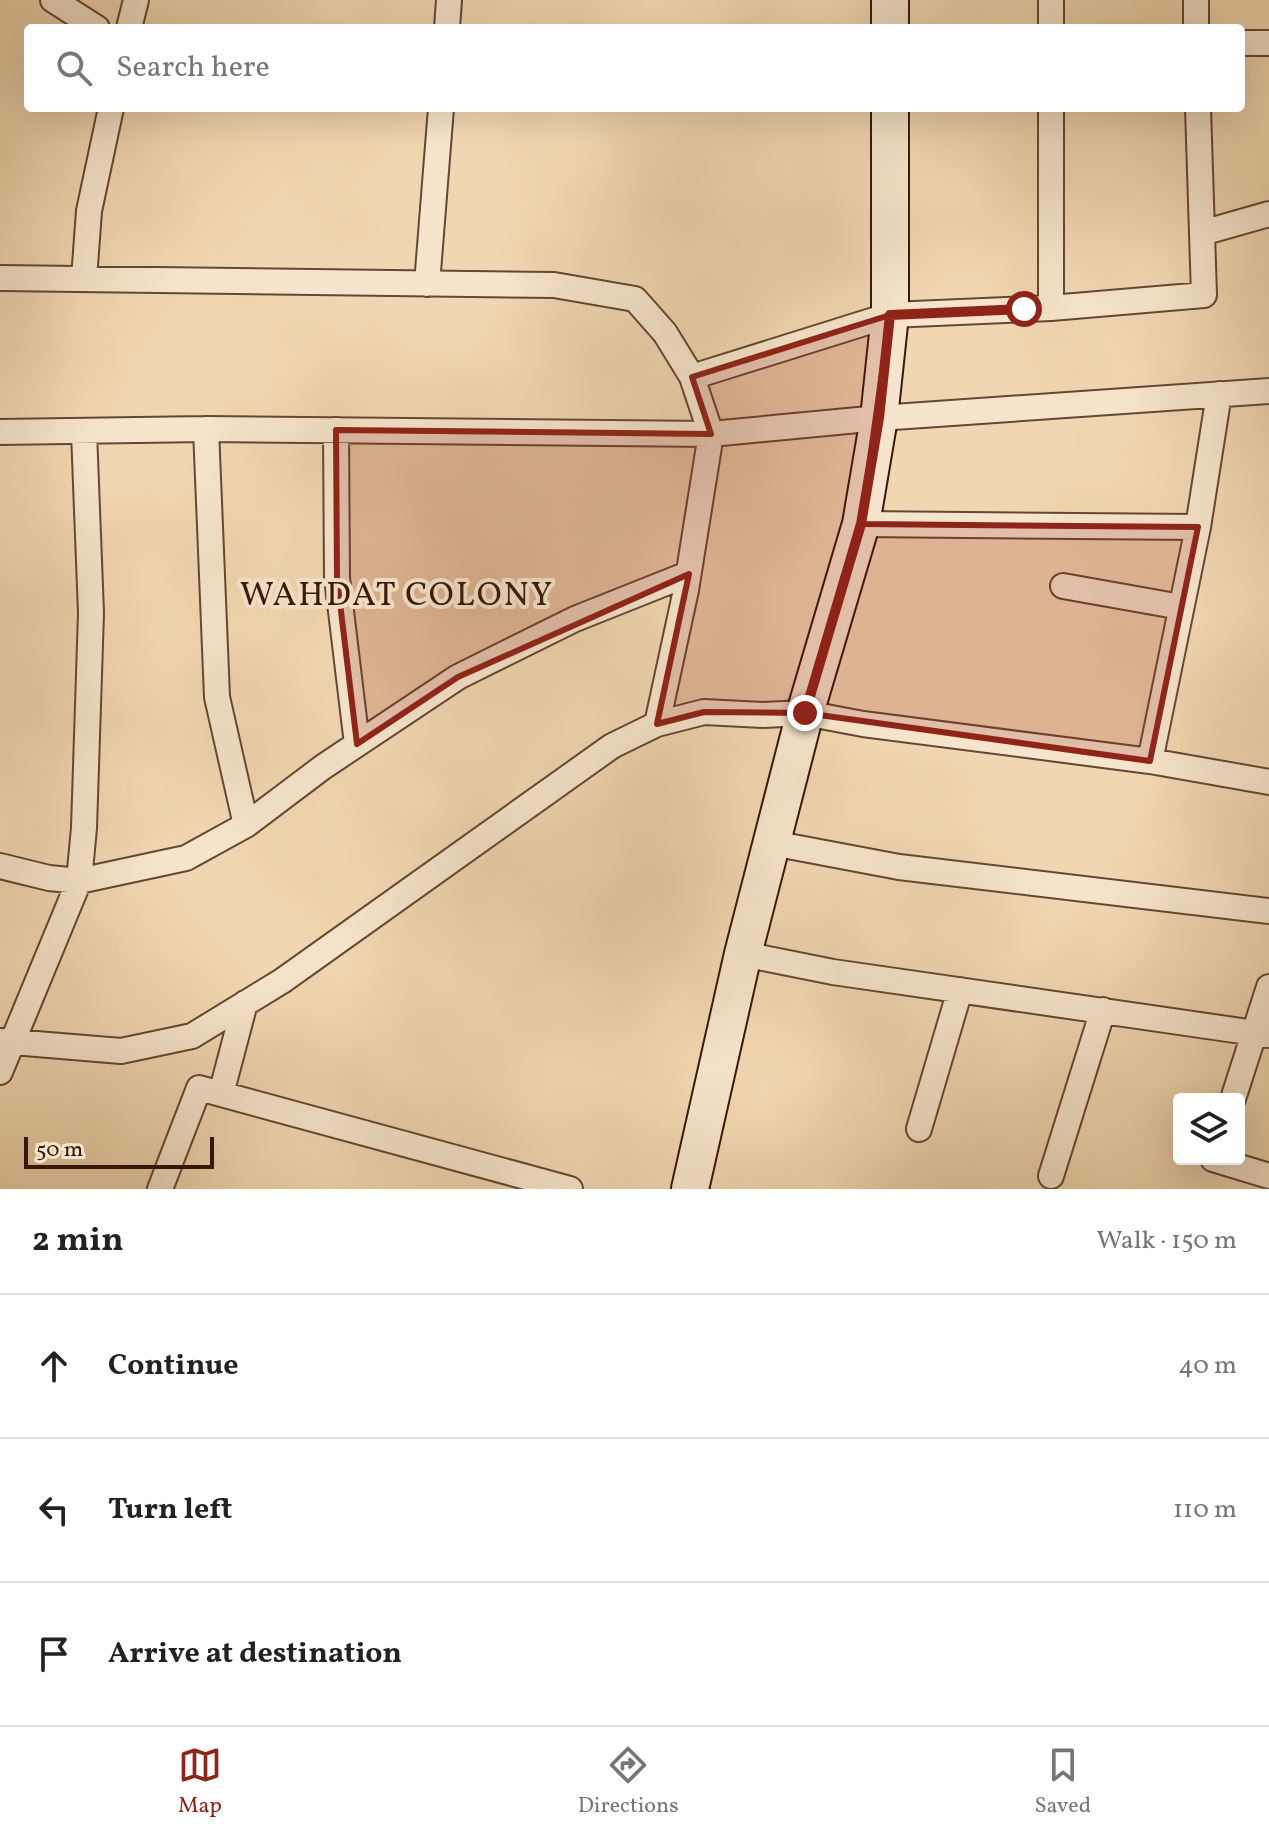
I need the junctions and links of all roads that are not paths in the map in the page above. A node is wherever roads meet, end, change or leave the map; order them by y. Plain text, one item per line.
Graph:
1 (53, 0) edge
2 (136, 0) edge
3 (449, 0) edge
4 (890, 0) edge
5 (1051, 0) edge
6 (1196, 0) edge
7 (91, 24) edge
8 (130, 24) edge
9 (447, 24) edge
10 (890, 24) edge
11 (1051, 24) edge
12 (1196, 24) edge
13 (1245, 43) edge
14 (1269, 43) edge
15 (110, 112) edge
16 (441, 112) edge
17 (890, 112) edge
18 (1051, 112) edge
19 (1198, 112) edge
20 (1269, 214) edge
21 (1202, 233) junction
22 (0, 278) edge
23 (84, 279) junction
24 (427, 284) junction
25 (1051, 308) junction
26 (890, 315) junction
27 (692, 377) junction
28 (1269, 391) edge
29 (1219, 394) junction
30 (879, 418) junction
31 (206, 429) junction
32 (336, 430) junction
33 (0, 432) edge
34 (84, 432) junction
35 (711, 434) junction
36 (861, 524) junction
37 (1198, 527) junction
38 (688, 574) junction
39 (1063, 586) dead end
40 (1181, 607) junction
41 (805, 713) junction
42 (657, 724) junction
43 (357, 744) junction
44 (1150, 761) junction
45 (1269, 782) edge
46 (246, 825) junction
47 (772, 843) junction
48 (0, 866) edge
49 (79, 881) junction
50 (1269, 911) edge
51 (743, 954) junction
52 (1269, 987) edge
53 (960, 990) junction
54 (245, 1003) junction
55 (1103, 1010) junction
56 (1262, 1033) edge
57 (5, 1043) edge
58 (0, 1072) edge
59 (1236, 1093) edge
60 (221, 1094) junction
61 (919, 1129) dead end
62 (1233, 1165) edge
63 (1051, 1176) dead end
64 (1269, 1176) edge
65 (160, 1189) edge
66 (570, 1189) edge
67 (690, 1189) edge

1 - 7 street
2 - 8 street
3 - 9 street
4 - 10 street
5 - 11 street
6 - 12 street
13 - 14 street
15 - 23 street
16 - 24 street
17 - 26 street
18 - 25 street
19 - 21 street
20 - 21 street
21 - 25 street
22 - 23 street
23 - 24 street
24 - 27 street
25 - 26 street
26 - 27 street
26 - 30 street
27 - 35 street
28 - 29 street
29 - 30 street
29 - 37 street
30 - 35 street
30 - 36 street
31 - 32 street
31 - 34 street
31 - 46 street
32 - 35 street
32 - 43 street
33 - 34 street
34 - 49 street
35 - 38 street
36 - 37 street
36 - 41 street
37 - 40 street
38 - 42 street
38 - 43 street
39 - 40 street
40 - 44 street
41 - 42 street
41 - 44 street
41 - 47 street
42 - 54 street
43 - 46 street
44 - 45 street
46 - 49 street
47 - 50 street
47 - 51 street
48 - 49 street
49 - 57 street
51 - 53 street
51 - 67 street
52 - 56 street
53 - 55 street
53 - 61 street
54 - 57 street
54 - 60 street
55 - 56 street
55 - 63 street
56 - 59 street
57 - 58 street
60 - 65 street
60 - 66 street
62 - 64 street

